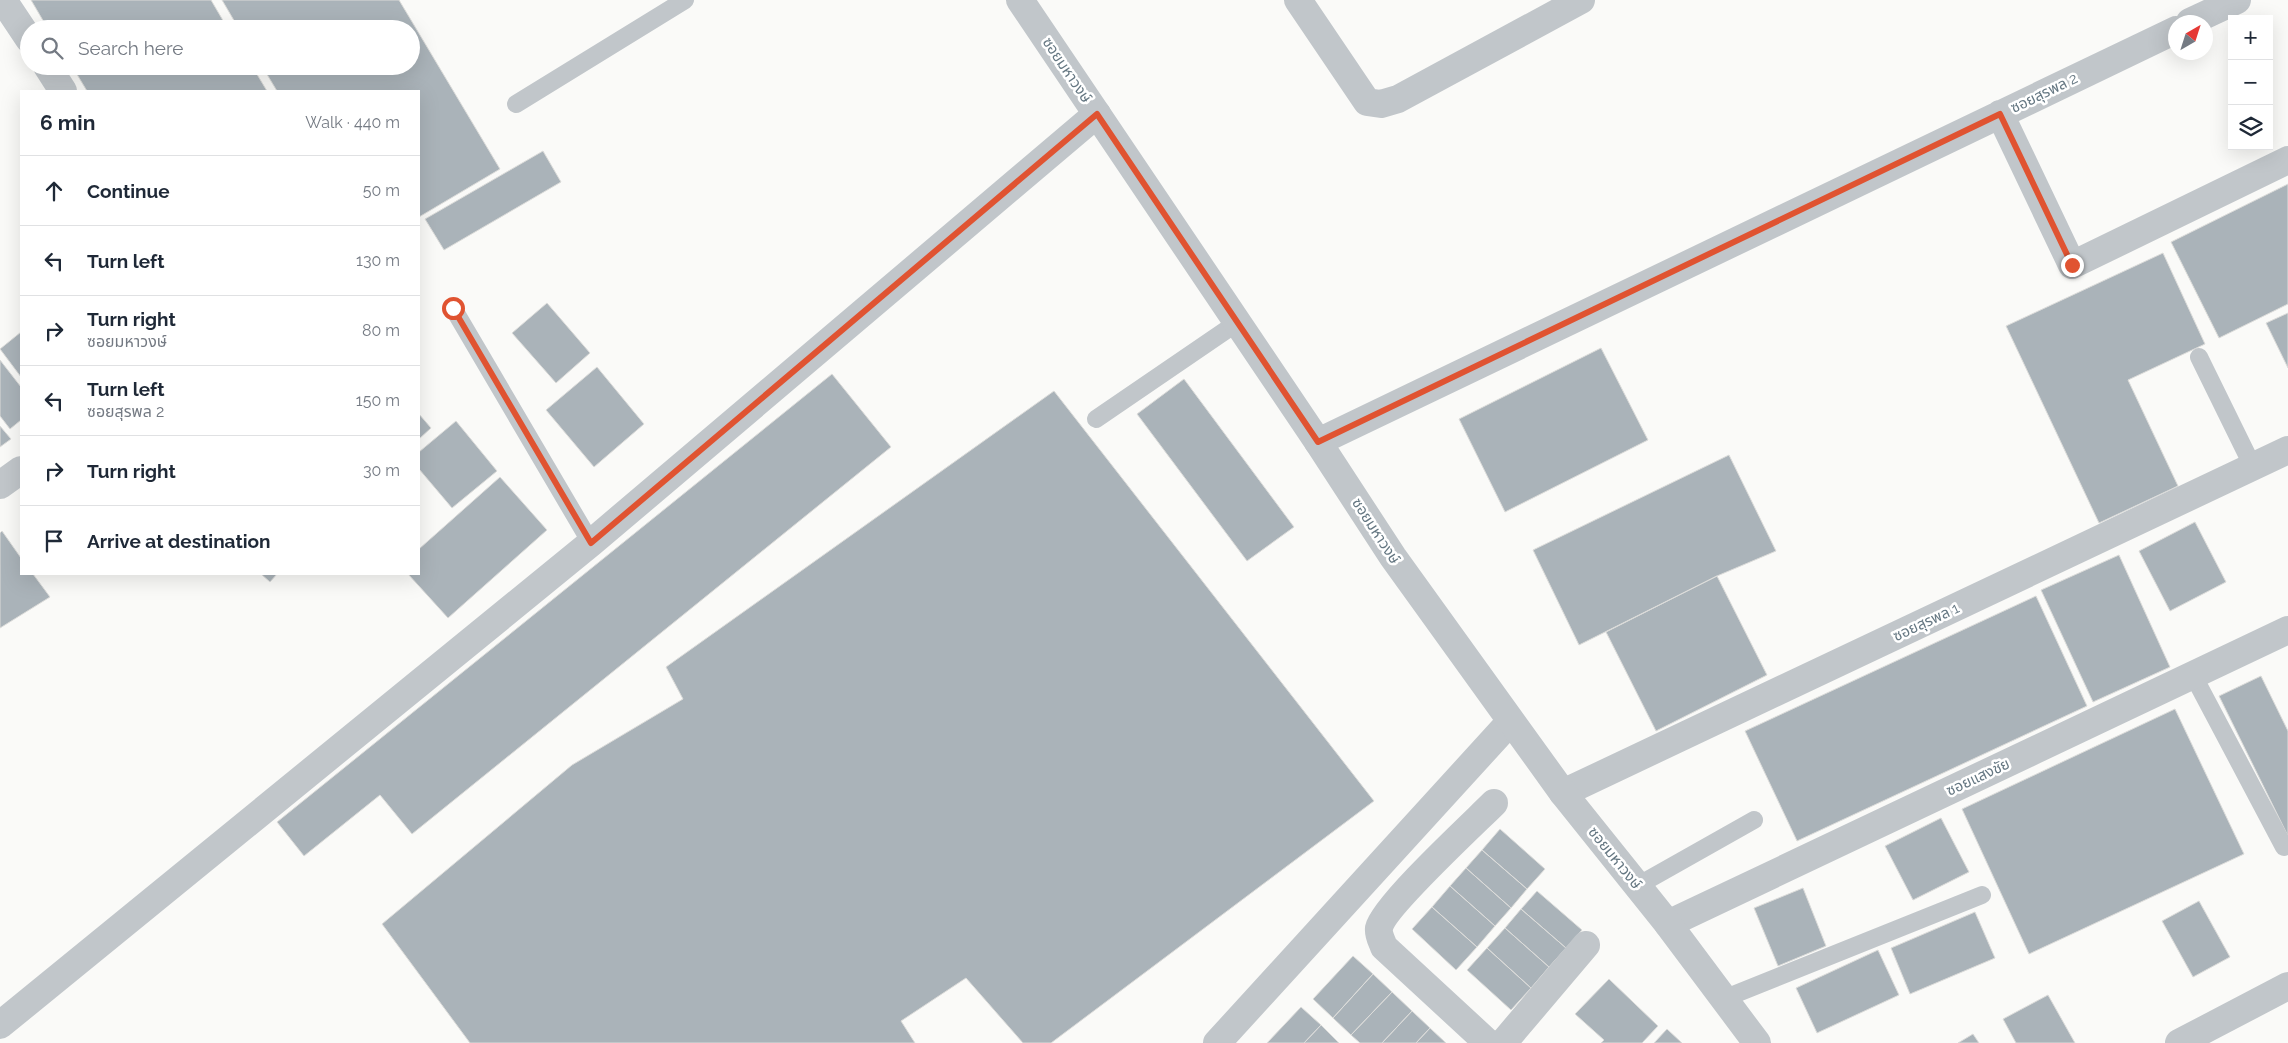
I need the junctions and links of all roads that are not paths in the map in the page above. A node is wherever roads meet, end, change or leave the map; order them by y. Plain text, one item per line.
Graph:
1 (3, 0) edge
2 (685, 0) edge
3 (1020, 0) edge
4 (1298, 0) edge
5 (1582, 0) edge
6 (2237, 0) edge
7 (2205, 15) edge
8 (20, 26) edge
9 (2168, 34) edge
10 (53, 75) edge
11 (62, 90) edge
12 (516, 104) dead end
13 (1097, 114) junction
14 (2000, 114) junction
15 (2288, 160) edge
16 (453, 308) dead end
17 (1238, 322) junction
18 (2199, 357) dead end
19 (1096, 419) dead end
20 (1318, 442) junction
21 (2288, 450) edge
22 (2253, 467) junction
23 (20, 471) edge
24 (0, 485) edge
25 (591, 543) junction
26 (2288, 630) edge
27 (2193, 675) junction
28 (1510, 722) junction
29 (1563, 793) junction
30 (1494, 802) dead end
31 (1754, 820) dead end
32 (2284, 847) dead end
33 (1638, 886) junction
34 (1982, 895) dead end
35 (1668, 924) junction
36 (1586, 945) dead end
37 (2288, 986) edge
38 (1723, 998) junction
39 (0, 1025) edge
40 (1217, 1043) edge
41 (1488, 1043) edge
42 (1503, 1043) edge
43 (1757, 1043) edge
44 (2179, 1043) edge

1 - 8 street
2 - 12 lane
3 - 13 street, ซอยมหาวงษ์
4 - 5 street
6 - 7 street
9 - 14 street, ซอยสุรพล 2
10 - 11 street
13 - 17 street, ซอยมหาวงษ์
13 - 25 street
14 - 15 street
14 - 20 street, ซอยสุรพล 2
16 - 25 lane
17 - 19 lane
17 - 20 street, ซอยมหาวงษ์
18 - 22 lane
20 - 28 street, ซอยมหาวงษ์
21 - 22 street, ซอยสุรพล 1
22 - 29 street, ซอยสุรพล 1
23 - 24 street
25 - 39 street
26 - 27 street, ซอยแสงชัย
27 - 32 lane
27 - 35 street, ซอยแสงชัย
28 - 29 street, ซอยมหาวงษ์
28 - 40 street
29 - 33 street, ซอยมหาวงษ์
30 - 41 street
31 - 33 lane
33 - 35 street, ซอยมหาวงษ์
34 - 38 lane
35 - 38 street, ซอยมหาวงษ์
36 - 42 street
37 - 44 street
38 - 43 street, ซอยมหาวงษ์

